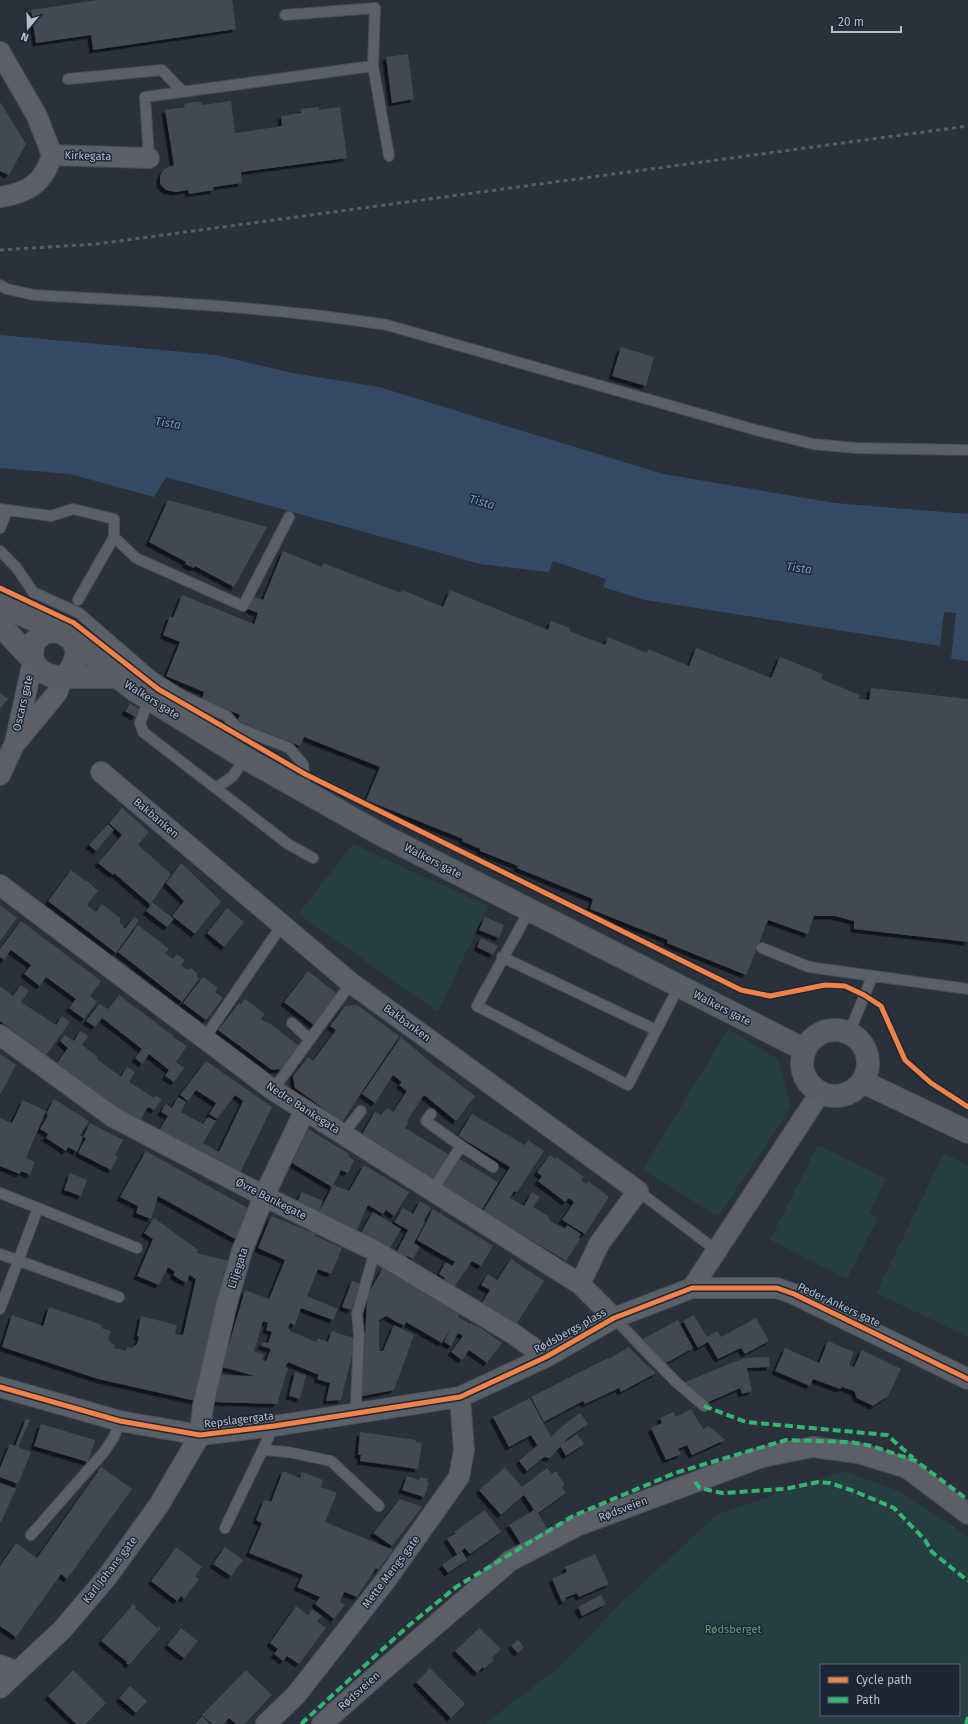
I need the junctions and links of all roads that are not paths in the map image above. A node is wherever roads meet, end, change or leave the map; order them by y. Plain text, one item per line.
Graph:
1 (285, 15) dead end
2 (0, 52) edge
3 (373, 66) junction
4 (68, 79) dead end
5 (184, 92) junction
6 (52, 155) junction
7 (389, 156) dead end
8 (149, 158) joint
9 (0, 197) edge
10 (0, 284) edge
11 (968, 450) edge
12 (3, 510) edge
13 (289, 517) dead end
14 (0, 528) edge
15 (114, 537) junction
16 (0, 551) edge
17 (78, 600) dead end
18 (0, 605) edge
19 (0, 625) edge
20 (66, 635) junction
21 (32, 660) junction
22 (64, 677) junction
23 (117, 677) junction
24 (149, 699) junction
25 (14, 745) junction
26 (245, 758) junction
27 (101, 772) dead end
28 (0, 775) edge
29 (216, 788) junction
30 (306, 794) junction
31 (313, 858) dead end
32 (0, 885) edge
33 (524, 919) junction
34 (282, 925) junction
35 (762, 948) dead end
36 (502, 957) junction
37 (872, 977) junction
38 (351, 983) junction
39 (679, 986) junction
40 (968, 989) edge
41 (292, 1023) dead end
42 (656, 1030) junction
43 (848, 1033) junction
44 (0, 1035) edge
45 (204, 1039) junction
46 (310, 1040) junction
47 (805, 1050) junction
48 (863, 1082) junction
49 (274, 1090) junction
50 (820, 1093) junction
51 (305, 1110) junction
52 (361, 1111) dead end
53 (431, 1114) dead end
54 (968, 1132) edge
55 (343, 1134) junction
56 (461, 1146) junction
57 (493, 1168) dead end
58 (432, 1191) junction
59 (638, 1191) junction
60 (0, 1193) edge
61 (264, 1196) junction
62 (38, 1208) junction
63 (137, 1248) dead end
64 (375, 1250) junction
65 (716, 1250) junction
66 (0, 1254) edge
67 (18, 1260) junction
68 (580, 1284) junction
69 (692, 1288) junction
70 (119, 1297) dead end
71 (0, 1309) edge
72 (614, 1318) junction
73 (546, 1357) junction
74 (968, 1378) edge
75 (0, 1387) edge
76 (460, 1397) junction
77 (704, 1406) dead end
78 (357, 1412) junction
79 (120, 1421) junction
80 (274, 1426) junction
81 (200, 1435) junction
82 (264, 1450) junction
83 (379, 1506) dead end
84 (968, 1514) edge
85 (225, 1528) dead end
86 (31, 1535) dead end
87 (8, 1668) edge
88 (0, 1688) edge
89 (266, 1724) edge
90 (322, 1724) edge

1 - 3 lane
2 - 6 street
3 - 5 lane
3 - 7 lane
4 - 5 lane
5 - 8 lane
6 - 8 street, Kirkegata
6 - 9 street, Kirkegata
10 - 11 lane
12 - 14 lane
12 - 15 lane
13 - 15 lane
15 - 17 lane
16 - 30 lane
18 - 20 street
19 - 21 street
20 - 21 street
20 - 22 street
20 - 23 street
21 - 22 street
21 - 25 street, Oscars gate
22 - 23 street, Walkers gate
22 - 25 street, Oscars gate
23 - 24 street, Walkers gate
24 - 26 street, Walkers gate
24 - 29 lane
25 - 28 street, Oscars gate
26 - 29 lane
26 - 30 street, Walkers gate
27 - 34 street, Bakbanken
29 - 31 lane
30 - 33 street, Walkers gate
32 - 45 street, Nedre Bankegata
33 - 36 lane
33 - 39 street, Walkers gate
34 - 38 street, Bakbanken
34 - 45 lane
35 - 37 lane
36 - 42 lane
36 - 42 lane
37 - 40 lane
37 - 43 lane
38 - 46 lane
38 - 59 street, Bakbanken
39 - 42 lane
39 - 47 street, Walkers gate
41 - 46 lane
43 - 47 street
43 - 48 street
44 - 61 street, Øvre Bankegate
45 - 49 street, Nedre Bankegata
46 - 49 lane
47 - 50 street
48 - 50 street
48 - 54 street
49 - 51 street, Nedre Bankegata
50 - 65 street
51 - 55 street, Nedre Bankegata
51 - 61 street, Liljegata
52 - 55 lane
53 - 56 lane
55 - 58 street, Nedre Bankegata
56 - 57 lane
56 - 58 lane
58 - 68 street, Nedre Bankegata
59 - 65 lane
59 - 68 street
60 - 62 lane
61 - 64 street, Øvre Bankegate
61 - 81 street, Liljegata
62 - 63 lane
62 - 67 lane
64 - 73 street, Øvre Bankegate
64 - 78 lane
65 - 69 street
66 - 67 lane
67 - 70 lane
67 - 71 lane
68 - 72 street, Nedre Bankegata
69 - 72 street, Rødsbergs plass
69 - 74 street, Peder Ankers gate
72 - 73 street, Rødsbergs plass
72 - 77 lane
73 - 76 street, Rødsbergs plass
75 - 79 street, Repslagergata
76 - 78 street, Repslagergata
76 - 89 street, Mette Mengs gate
78 - 80 street, Repslagergata
79 - 81 street, Repslagergata
79 - 86 lane
80 - 81 street, Repslagergata
80 - 82 lane
81 - 87 street, Karl Johans gate
82 - 83 lane
82 - 85 lane
84 - 90 street, Rødsveien
87 - 88 street, Karl Johans gate

